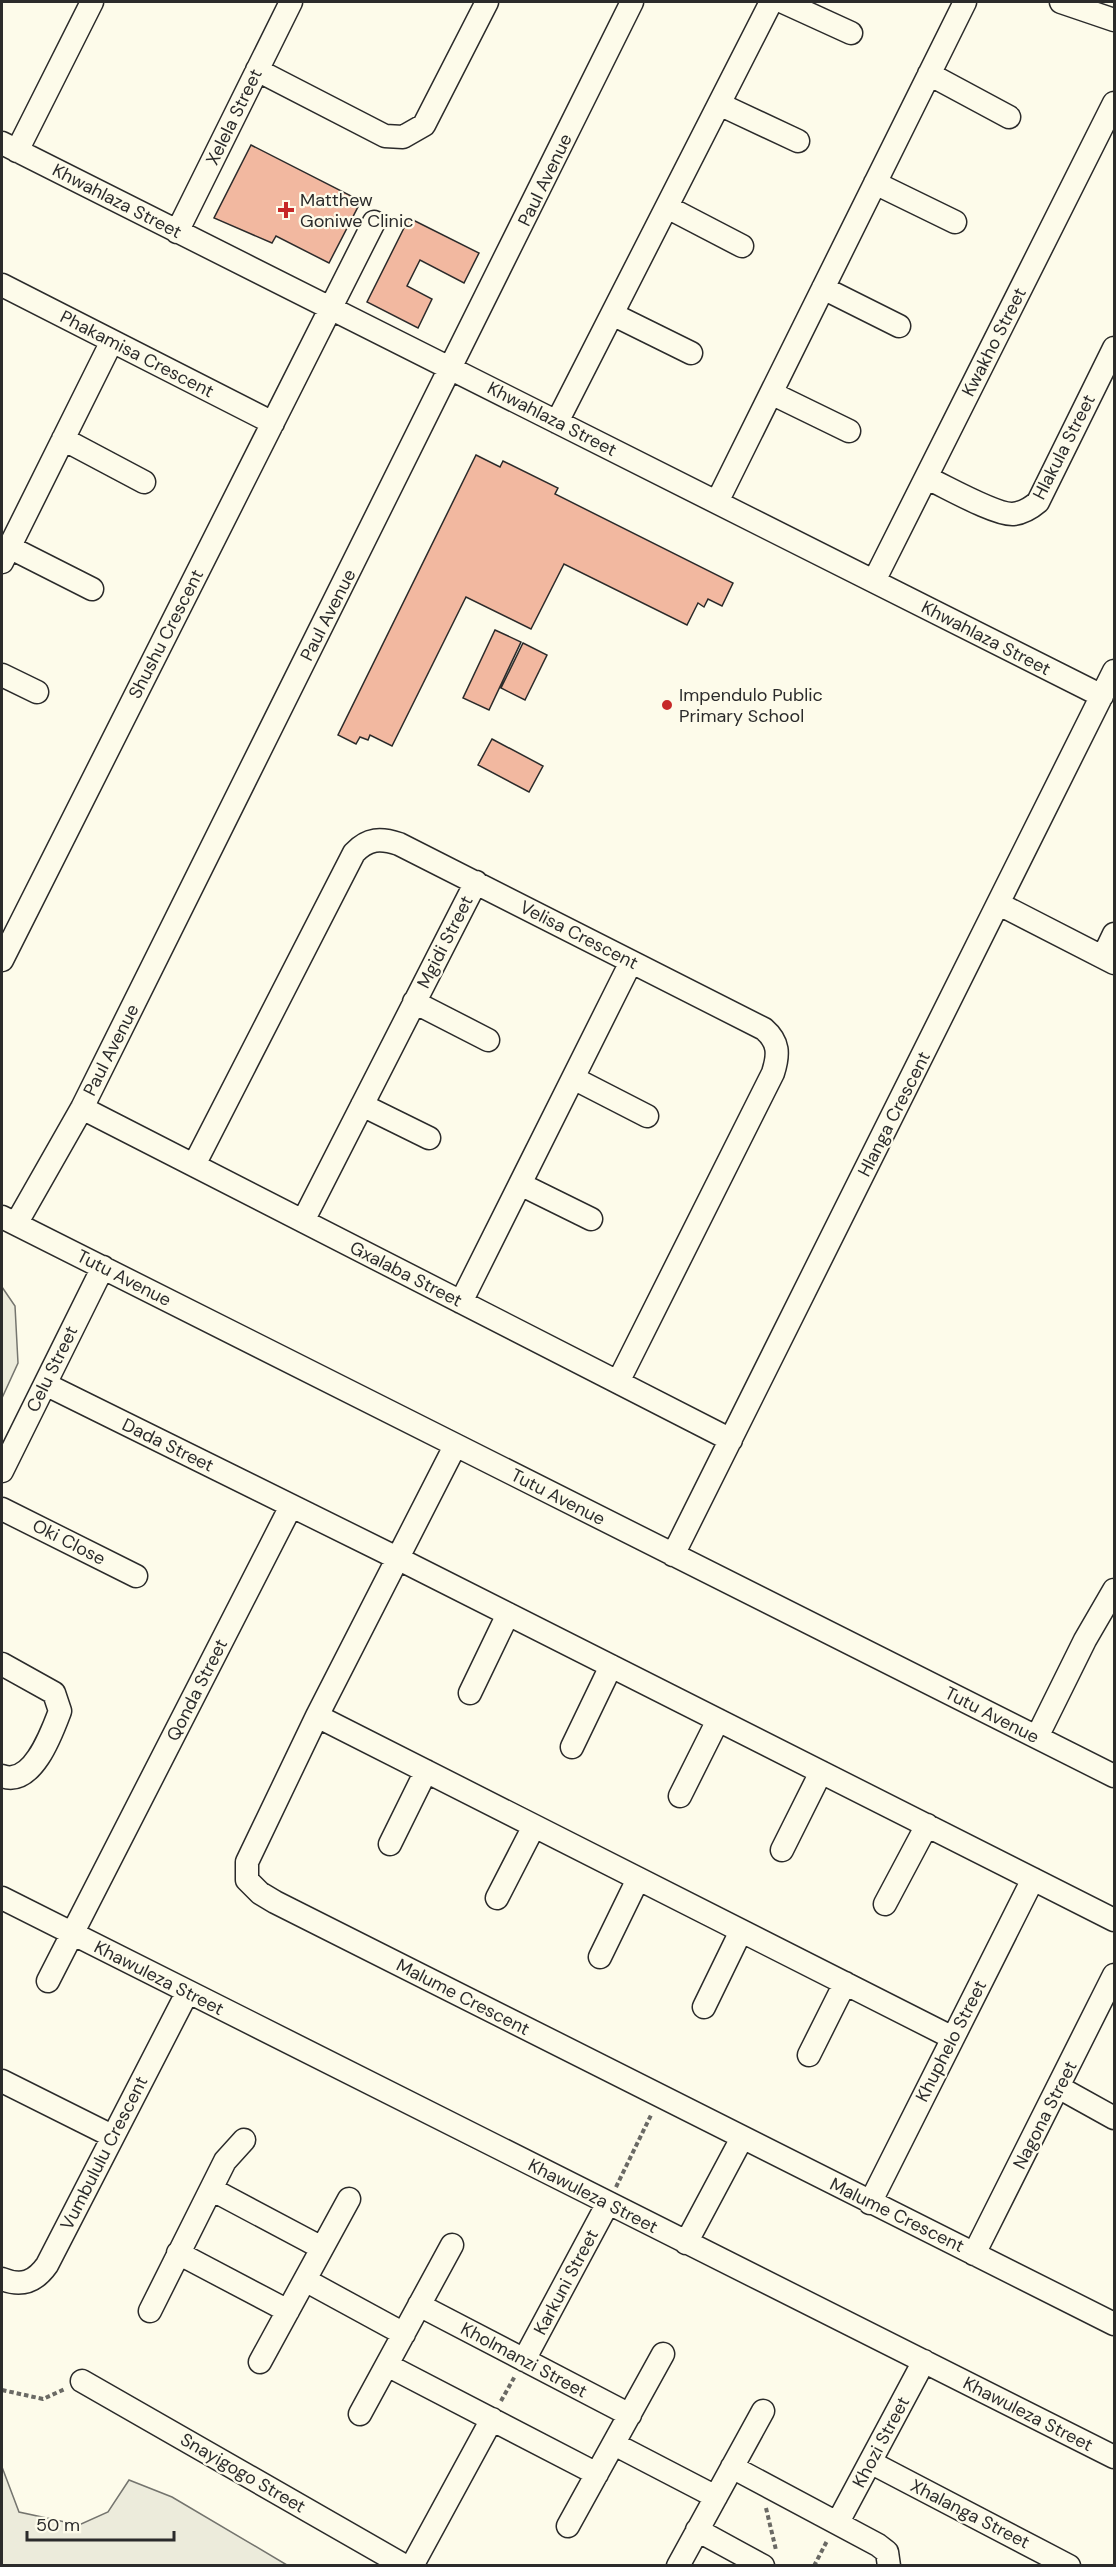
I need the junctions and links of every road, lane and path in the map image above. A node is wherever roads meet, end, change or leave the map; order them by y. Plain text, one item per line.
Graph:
1 (92, 2) edge
2 (291, 2) edge
3 (487, 2) edge
4 (632, 2) edge
5 (771, 2) edge
6 (783, 2) edge
7 (966, 2) edge
8 (1061, 2) edge
9 (1114, 20) edge
10 (850, 33) dead end
11 (257, 70) junction
12 (929, 74) junction
13 (1114, 103) edge
14 (719, 104) junction
15 (1009, 117) dead end
16 (798, 141) dead end
17 (9, 147) edge
18 (875, 183) junction
19 (667, 207) junction
20 (374, 222) dead end
21 (955, 222) dead end
22 (177, 231) junction
23 (742, 246) dead end
24 (2, 285) edge
25 (823, 288) junction
26 (331, 308) junction
27 (612, 314) junction
28 (899, 326) dead end
29 (112, 341) junction
30 (1114, 348) edge
31 (691, 353) dead end
32 (451, 369) junction
33 (771, 393) junction
34 (557, 422) junction
35 (273, 423) junction
36 (849, 431) dead end
37 (63, 439) junction
38 (927, 478) junction
39 (144, 482) dead end
40 (717, 502) junction
41 (5, 555) edge
42 (874, 581) junction
43 (92, 589) dead end
44 (1114, 671) edge
45 (2, 675) edge
46 (37, 692) dead end
47 (1102, 696) junction
48 (476, 882) junction
49 (999, 904) junction
50 (1114, 934) edge
51 (2, 960) edge
52 (1108, 960) edge
53 (631, 962) junction
54 (414, 1002) junction
55 (488, 1040) dead end
56 (573, 1078) junction
57 (362, 1105) junction
58 (82, 1108) junction
59 (647, 1116) dead end
60 (429, 1138) dead end
61 (194, 1165) junction
62 (520, 1184) junction
63 (591, 1219) dead end
64 (9, 1220) edge
65 (303, 1221) junction
66 (102, 1267) junction
67 (461, 1302) junction
68 (618, 1382) junction
69 (45, 1384) junction
70 (730, 1440) junction
71 (455, 1446) junction
72 (2, 1471) edge
73 (291, 1506) junction
74 (2, 1509) edge
75 (673, 1555) junction
76 (397, 1558) junction
77 (136, 1576) dead end
78 (1114, 1590) edge
79 (508, 1614) junction
80 (2, 1664) edge
81 (611, 1666) junction
82 (470, 1693) dead end
83 (317, 1716) junction
84 (718, 1720) junction
85 (1037, 1737) junction
86 (572, 1747) dead end
87 (426, 1771) junction
88 (821, 1772) junction
89 (2, 1776) edge
90 (1114, 1776) edge
91 (680, 1796) dead end
92 (534, 1826) junction
93 (927, 1826) junction
94 (390, 1844) dead end
95 (782, 1850) dead end
96 (638, 1879) junction
97 (1034, 1879) junction
98 (2, 1898) edge
99 (497, 1898) dead end
100 (885, 1904) dead end
101 (1114, 1920) edge
102 (741, 1930) junction
103 (73, 1933) junction
104 (600, 1956) dead end
105 (1114, 1975) edge
106 (48, 1981) dead end
107 (845, 1983) junction
108 (187, 1993) junction
109 (704, 2007) dead end
110 (953, 2038) junction
111 (809, 2055) dead end
112 (2, 2081) edge
113 (1060, 2088) junction
114 (660, 2097) junction
115 (1114, 2118) edge
116 (112, 2136) junction
117 (742, 2138) junction
118 (244, 2140) dead end
119 (211, 2189) junction
120 (349, 2199) dead end
121 (870, 2203) junction
122 (608, 2204) junction
123 (686, 2243) junction
124 (452, 2245) dead end
125 (322, 2248) junction
126 (178, 2253) junction
127 (974, 2254) junction
128 (2, 2279) edge
129 (305, 2280) junction
130 (419, 2305) junction
131 (150, 2310) dead end
132 (288, 2311) junction
133 (1114, 2324) edge
134 (404, 2334) junction
135 (663, 2354) dead end
136 (524, 2360) junction
137 (924, 2361) junction
138 (260, 2362) dead end
139 (387, 2365) junction
140 (82, 2382) joint
141 (2, 2390) edge
142 (763, 2412) dead end
143 (360, 2414) dead end
144 (630, 2415) junction
145 (492, 2419) junction
146 (614, 2444) junction
147 (1114, 2457) edge
148 (870, 2462) junction
149 (732, 2467) junction
150 (597, 2474) junction
151 (759, 2481) junction
152 (716, 2497) junction
153 (838, 2522) junction
154 (568, 2526) dead end
155 (698, 2530) junction
156 (770, 2560) edge
157 (405, 2565) edge
158 (412, 2565) edge
159 (678, 2565) edge
160 (814, 2565) edge
161 (889, 2565) edge
162 (1069, 2565) edge

1 - 17 street
2 - 11 street, Xelela Street
3 - 11 street
4 - 32 street, Paul Avenue
5 - 14 street
6 - 10 street
7 - 12 street
8 - 9 street
11 - 22 street, Xelela Street
12 - 15 street
12 - 18 street
13 - 38 street, Kwakho Street
14 - 16 street
14 - 19 street
17 - 22 street, Khwahlaza Street
18 - 21 street
18 - 25 street
19 - 23 street
19 - 27 street
20 - 26 street, Shushu Crescent
22 - 26 street, Khwahlaza Street
24 - 29 street, Phakamisa Crescent
25 - 28 street
25 - 33 street
26 - 32 street, Khwahlaza Street
26 - 35 street, Shushu Crescent
27 - 31 street
27 - 34 street
29 - 35 street, Phakamisa Crescent
29 - 37 street
30 - 38 street, Hlakula Street
32 - 34 street, Khwahlaza Street
32 - 58 street, Paul Avenue
33 - 36 street
33 - 40 street
34 - 40 street, Khwahlaza Street
35 - 51 street, Shushu Crescent
37 - 39 street
37 - 41 street
38 - 42 street, Kwakho Street
40 - 42 street, Khwahlaza Street
41 - 43 street
42 - 47 street, Khwahlaza Street
44 - 47 street, Hlanga Crescent
45 - 46 street
47 - 49 street, Hlanga Crescent
48 - 53 street, Velisa Crescent
48 - 54 street, Mgidi Street
48 - 61 street, Velisa Crescent
49 - 52 street
49 - 70 street, Hlanga Crescent
50 - 52 street
53 - 56 street
53 - 68 street, Velisa Crescent
54 - 55 street, Mgidi Street
54 - 57 street, Mgidi Street
56 - 59 street
56 - 62 street
57 - 60 street
57 - 65 street, Mgidi Street
58 - 61 street, Gxalaba Street
58 - 64 street, Paul Avenue
61 - 65 street, Gxalaba Street
62 - 63 street
62 - 67 street
64 - 66 street, Tutu Avenue
65 - 67 street, Gxalaba Street
66 - 69 street, Celu Street
66 - 71 street, Tutu Avenue
67 - 68 street, Gxalaba Street
68 - 70 street, Gxalaba Street
69 - 72 street, Celu Street
69 - 73 street, Dada Street
70 - 75 street, Hlanga Crescent
71 - 75 street, Tutu Avenue
71 - 76 street, Malume Crescent
73 - 76 street
73 - 103 street, Qonda Street
74 - 77 street, Oki Close
75 - 85 street, Tutu Avenue
76 - 79 street
76 - 83 street, Malume Crescent
78 - 85 street
79 - 81 street
79 - 82 street
80 - 89 street
81 - 84 street
81 - 86 street
83 - 87 street
83 - 114 street, Malume Crescent
84 - 88 street
84 - 91 street
85 - 90 street, Tutu Avenue
87 - 92 street
87 - 94 street
88 - 93 street
88 - 95 street
92 - 96 street
92 - 99 street
93 - 97 street
93 - 100 street
96 - 102 street
96 - 104 street
97 - 101 street
97 - 110 street, Khuphelo Street
98 - 103 street, Khawuleza Street
102 - 107 street
102 - 109 street
103 - 106 street, Qonda Street
103 - 108 street, Khawuleza Street
105 - 113 street, Nagona Street
107 - 110 street
107 - 111 street
108 - 116 street, Vumbululu Crescent
108 - 122 street, Khawuleza Street
110 - 121 street, Khuphelo Street
112 - 116 street
113 - 115 street
113 - 127 street, Nagona Street
114 - 117 street, Malume Crescent
114 - 122 path
116 - 128 street, Vumbululu Crescent
117 - 121 street, Malume Crescent
117 - 123 street
118 - 119 street
119 - 125 street
119 - 126 street
120 - 125 street
121 - 127 street, Malume Crescent
122 - 123 street, Khawuleza Street
122 - 136 street, Karkuni Street
123 - 137 street, Khawuleza Street
124 - 130 street
125 - 129 street
126 - 131 street
126 - 132 street
127 - 133 street, Malume Crescent
129 - 132 street
129 - 134 street
130 - 134 street
130 - 136 street, Kholmanzi Street
132 - 138 street
134 - 139 street
135 - 144 street
136 - 144 street, Kholmanzi Street
136 - 145 path
137 - 147 street, Khawuleza Street
137 - 148 street, Khozi Street
139 - 143 street
139 - 145 street
140 - 141 path
140 - 157 street, Snayigogo Street
142 - 149 street
144 - 146 street
145 - 150 street
145 - 158 street
146 - 150 street
146 - 152 street
148 - 153 street, Khozi Street
148 - 162 street, Xhalanga Street
149 - 151 street
149 - 152 street
150 - 154 street
151 - 153 street
151 - 156 path
152 - 155 street
153 - 160 path
153 - 161 street
155 - 156 street
155 - 159 street

